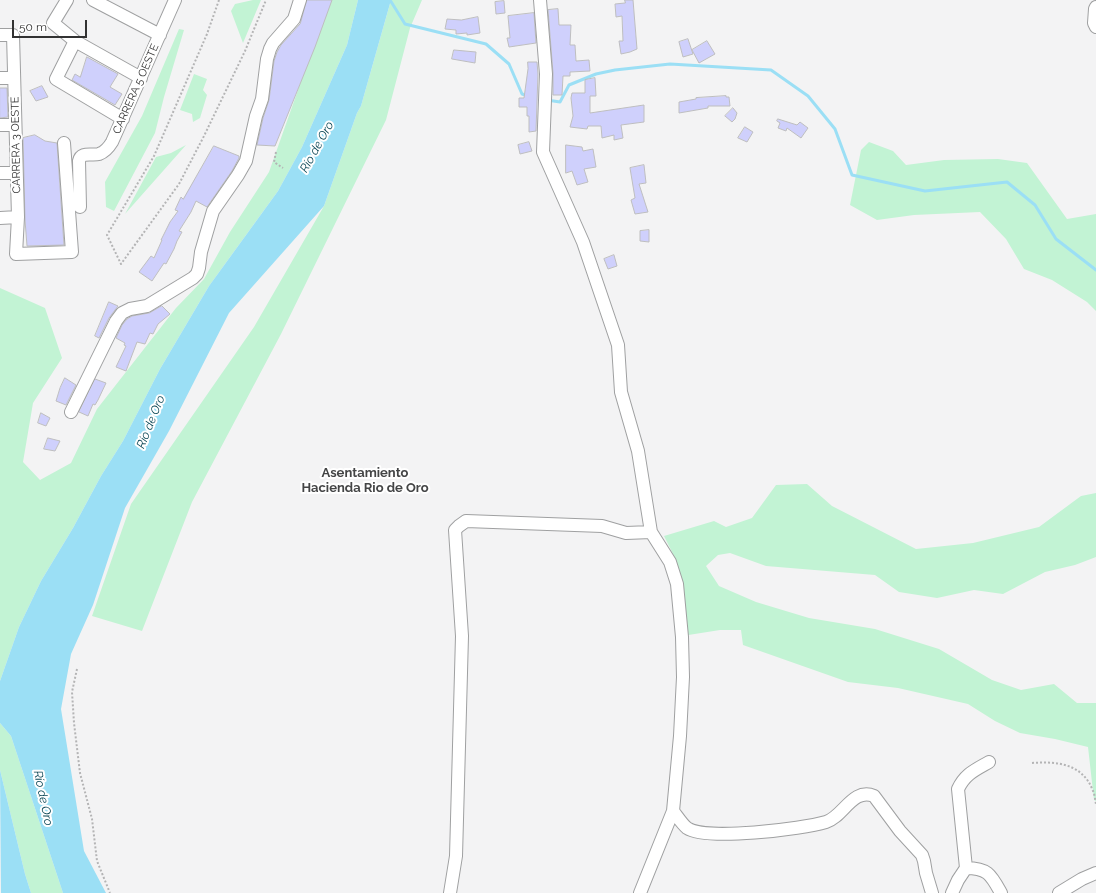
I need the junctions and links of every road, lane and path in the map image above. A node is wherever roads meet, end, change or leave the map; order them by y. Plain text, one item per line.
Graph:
1 (67, 0) edge
2 (93, 0) edge
3 (175, 0) edge
4 (219, 0) edge
5 (266, 0) edge
6 (300, 0) edge
7 (540, 0) edge
8 (1096, 7) edge
9 (1096, 27) edge
10 (0, 35) edge
11 (160, 35) junction
12 (75, 41) junction
13 (0, 78) edge
14 (14, 78) junction
15 (141, 78) junction
16 (123, 119) junction
17 (0, 125) edge
18 (15, 125) junction
19 (64, 143) dead end
20 (276, 152) dead end
21 (283, 168) dead end
22 (0, 173) edge
23 (16, 173) junction
24 (80, 206) dead end
25 (18, 217) junction
26 (0, 218) edge
27 (71, 412) dead end
28 (651, 532) junction
29 (76, 669) dead end
30 (989, 762) dead end
31 (1032, 763) dead end
32 (1096, 804) edge
33 (673, 812) junction
34 (966, 868) junction
35 (1096, 874) edge
36 (110, 893) edge
37 (450, 893) edge
38 (640, 893) edge
39 (932, 893) edge
40 (952, 893) edge
41 (1001, 893) edge
42 (1059, 893) edge

1 - 12 street
2 - 11 street
3 - 11 street, CARRERA 5 OESTE
4 - 5 path
6 - 27 street
7 - 28 street
8 - 9 street
10 - 14 street, CARRERA 3 OESTE
11 - 15 street, CARRERA 5 OESTE
12 - 15 street
12 - 16 street
13 - 14 street
14 - 18 street, CARRERA 3 OESTE
15 - 16 street, CARRERA 5 OESTE
16 - 24 street, CARRERA 5 OESTE
17 - 18 street
18 - 23 street, CARRERA 3 OESTE
19 - 25 street, CARRERA 3 OESTE
20 - 21 path
22 - 23 street
23 - 25 street, CARRERA 3 OESTE
25 - 26 street
28 - 33 street
28 - 37 street
29 - 36 path
30 - 34 street
31 - 32 path
33 - 38 street
33 - 39 street
34 - 40 street
34 - 41 street
35 - 42 street

